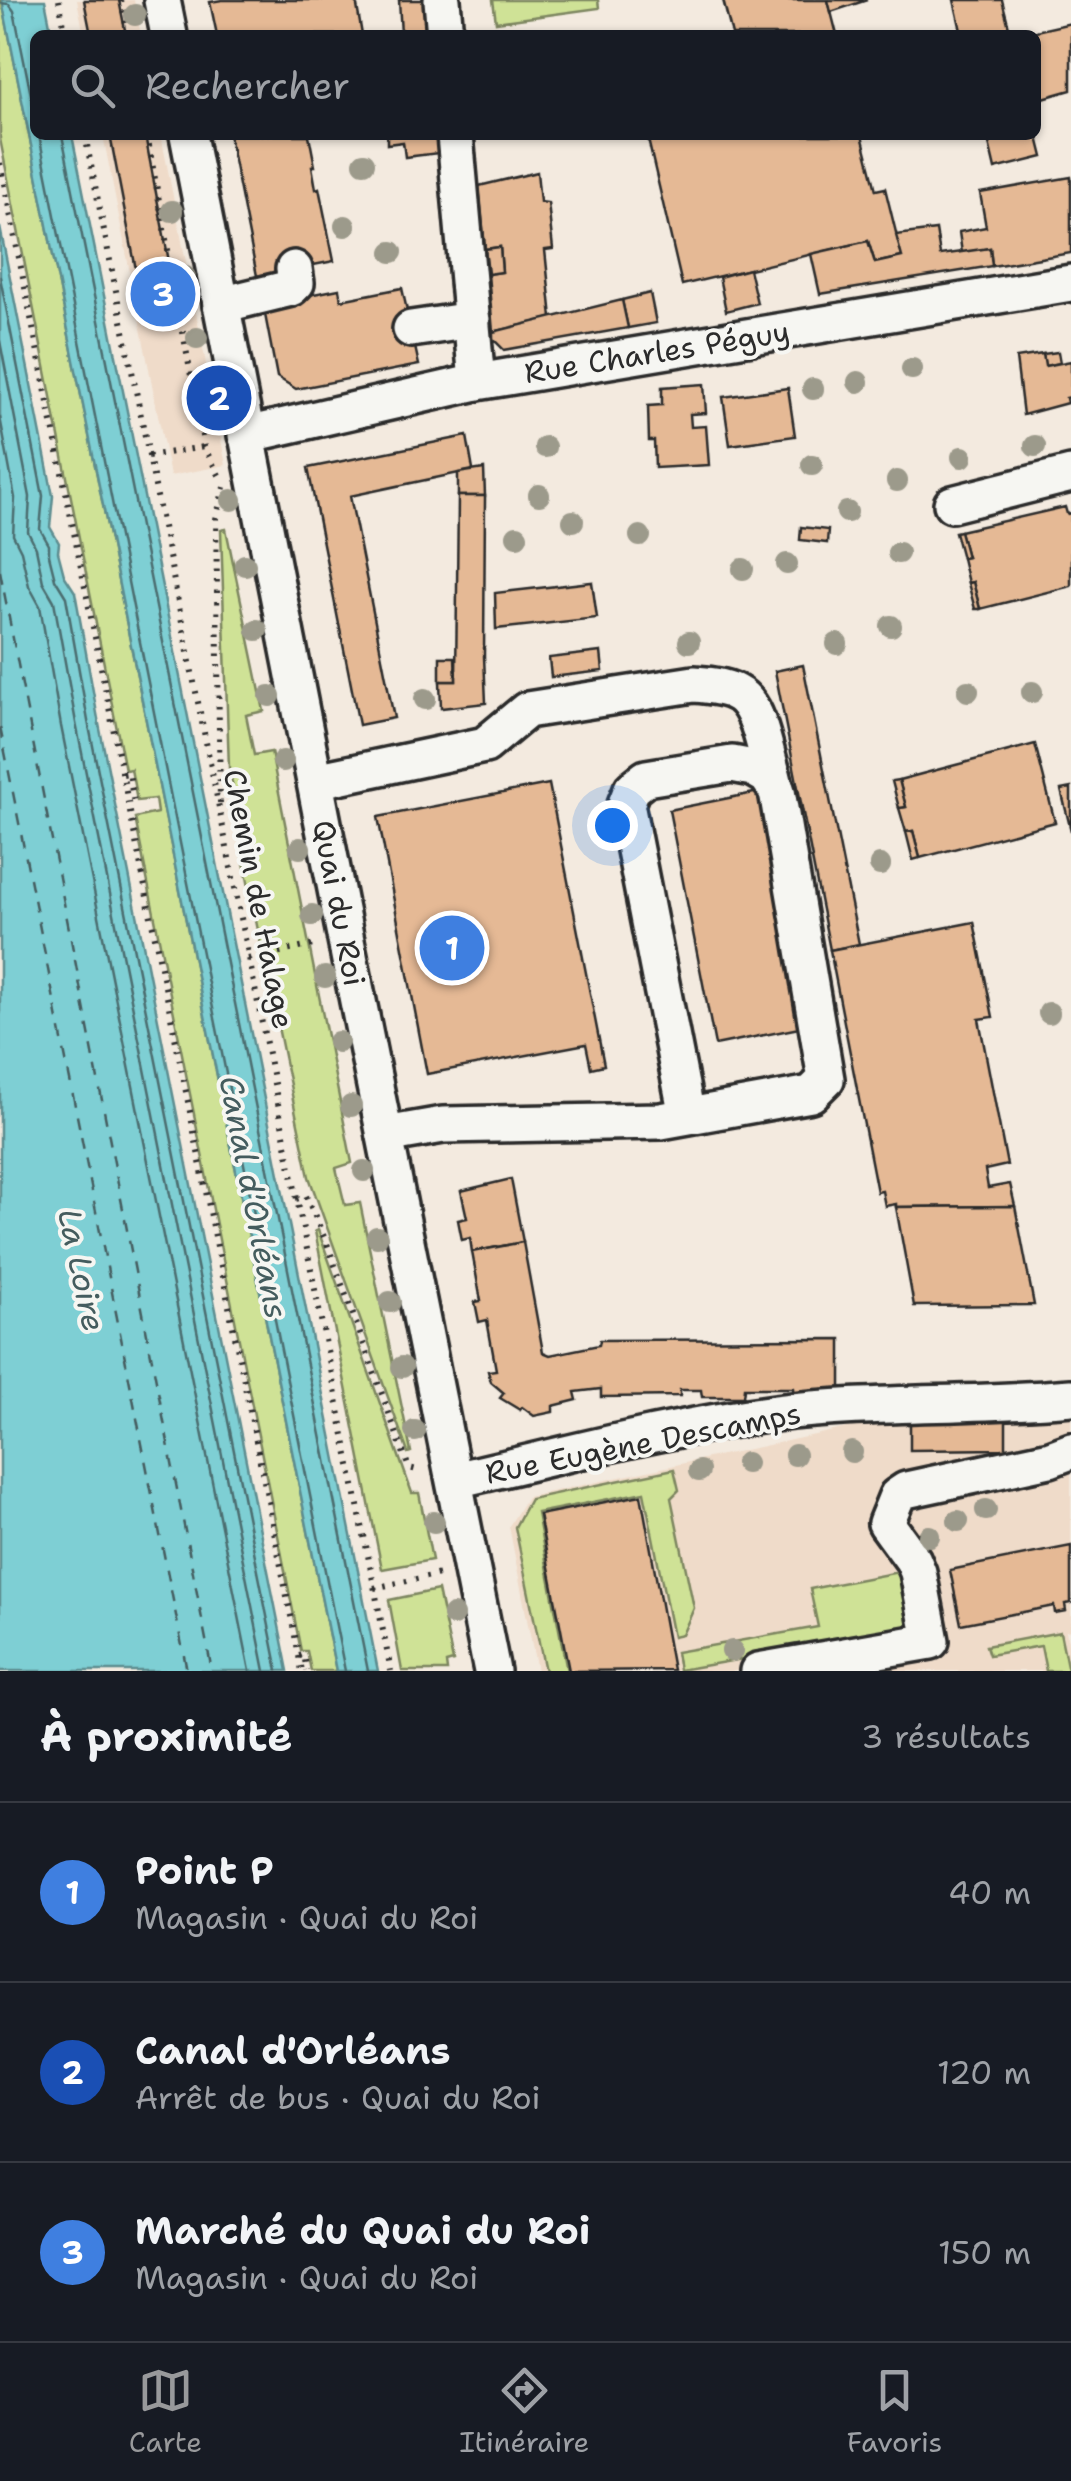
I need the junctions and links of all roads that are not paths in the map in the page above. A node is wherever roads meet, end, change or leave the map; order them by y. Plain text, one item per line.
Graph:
1 (162, 0) edge
2 (442, 0) edge
3 (168, 30) edge
4 (445, 30) edge
5 (189, 140) edge
6 (455, 140) edge
7 (294, 269) dead end
8 (1071, 283) edge
9 (221, 305) junction
10 (472, 320) junction
11 (412, 328) dead end
12 (477, 382) junction
13 (246, 435) junction
14 (1071, 474) edge
15 (952, 504) dead end
16 (315, 781) junction
17 (777, 790) junction
18 (687, 1116) junction
19 (385, 1135) junction
20 (1071, 1397) edge
21 (1071, 1451) edge
22 (455, 1480) junction
23 (492, 1671) edge
24 (758, 1671) edge

1 - 3 street
2 - 4 street
5 - 9 street, Quai du Roi
6 - 10 street
7 - 9 street
8 - 12 street, Rue Charles Péguy
9 - 13 street, Quai du Roi
10 - 11 street
10 - 12 street
12 - 13 street, Rue Charles Péguy
13 - 16 street, Quai du Roi
14 - 15 street
16 - 17 street
16 - 19 street, Quai du Roi
17 - 18 street
17 - 18 street
18 - 19 street
19 - 22 street, Quai du Roi
20 - 22 street, Rue Eugène Descamps
21 - 24 street
22 - 23 street, Quai du Roi

